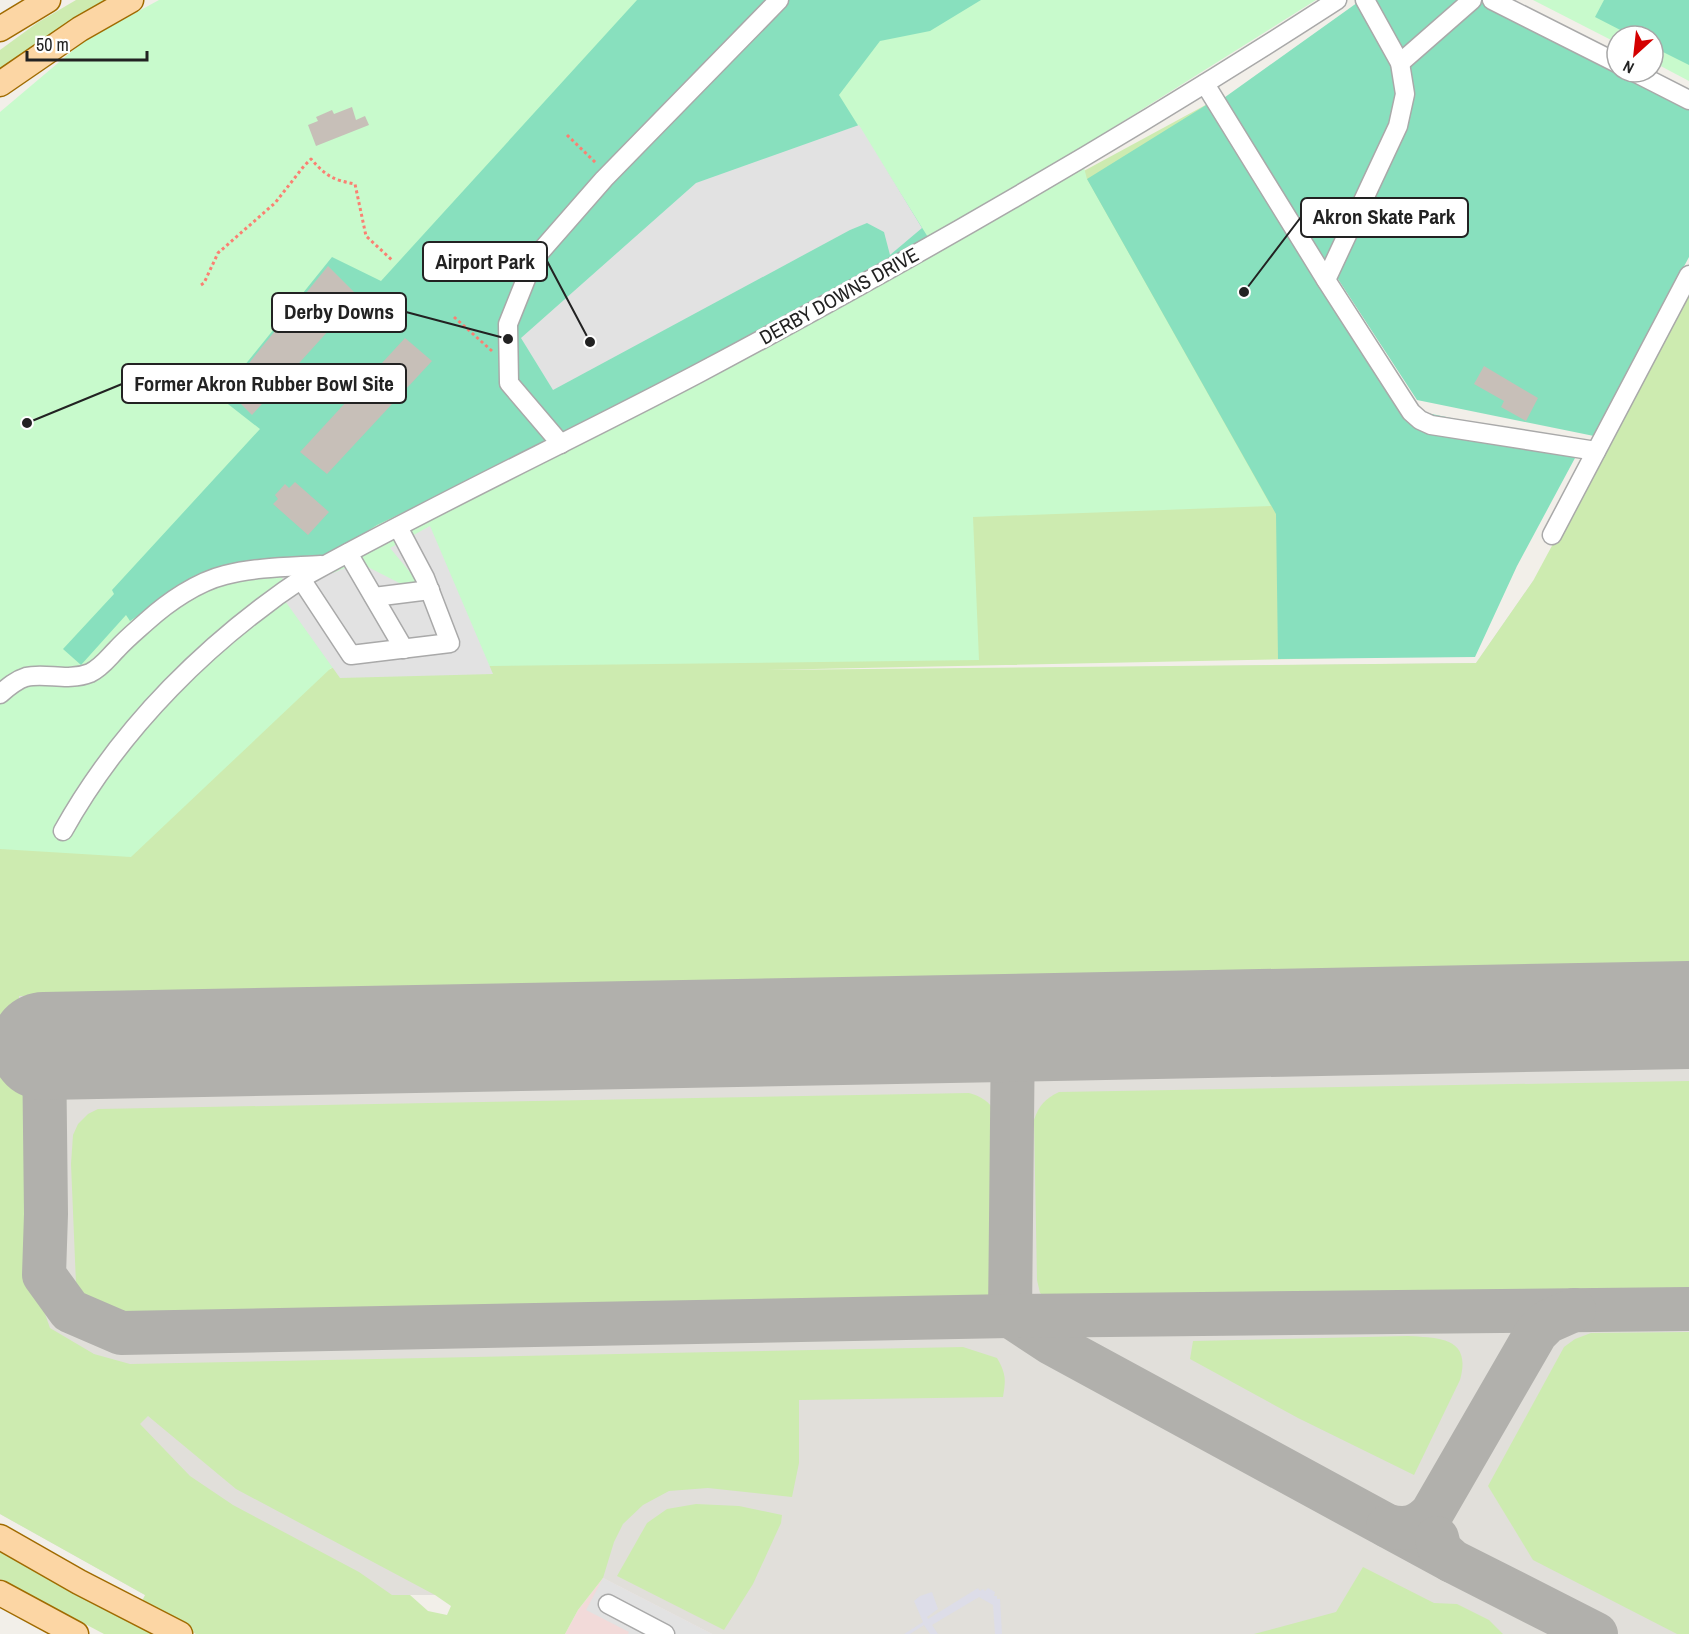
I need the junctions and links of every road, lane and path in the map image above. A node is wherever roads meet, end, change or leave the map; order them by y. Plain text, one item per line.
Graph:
1 (48, 0) edge
2 (131, 0) edge
3 (779, 0) edge
4 (1337, 0) edge
5 (1365, 0) edge
6 (1472, 0) edge
7 (1492, 0) edge
8 (0, 29) edge
9 (1605, 57) edge
10 (1400, 63) junction
11 (0, 84) edge
12 (1205, 84) junction
13 (1658, 84) edge
14 (1689, 100) edge
15 (567, 135) dead end
16 (608, 175) junction
17 (393, 261) dead end
18 (1689, 274) edge
19 (1326, 280) junction
20 (201, 285) dead end
21 (561, 444) junction
22 (1596, 451) junction
23 (399, 527) junction
24 (1552, 535) dead end
25 (348, 553) junction
26 (325, 565) junction
27 (301, 579) junction
28 (430, 590) junction
29 (374, 597) junction
30 (404, 648) junction
31 (0, 694) edge
32 (63, 831) dead end
33 (0, 1537) edge
34 (0, 1593) edge
35 (608, 1604) dead end
36 (75, 1634) edge
37 (179, 1634) edge
38 (665, 1634) edge

1 - 8 main road
2 - 11 main road
3 - 16 street
4 - 12 street, DERBY DOWNS DRIVE
5 - 10 street
6 - 10 street
7 - 9 street
10 - 19 street
12 - 19 street
12 - 21 street, DERBY DOWNS DRIVE
13 - 14 street
15 - 16 path
16 - 21 street
17 - 20 path
18 - 22 street
19 - 22 street
21 - 23 street, DERBY DOWNS DRIVE
22 - 24 street
23 - 25 street, DERBY DOWNS DRIVE
23 - 28 street
25 - 26 street, DERBY DOWNS DRIVE
25 - 29 street
26 - 27 street, DERBY DOWNS DRIVE
26 - 31 street, DERBY DOWNS DRIVE
27 - 30 street
27 - 32 street, DERBY DOWNS DRIVE
28 - 29 street
28 - 30 street
29 - 30 street
33 - 37 main road
34 - 36 main road
35 - 38 street

